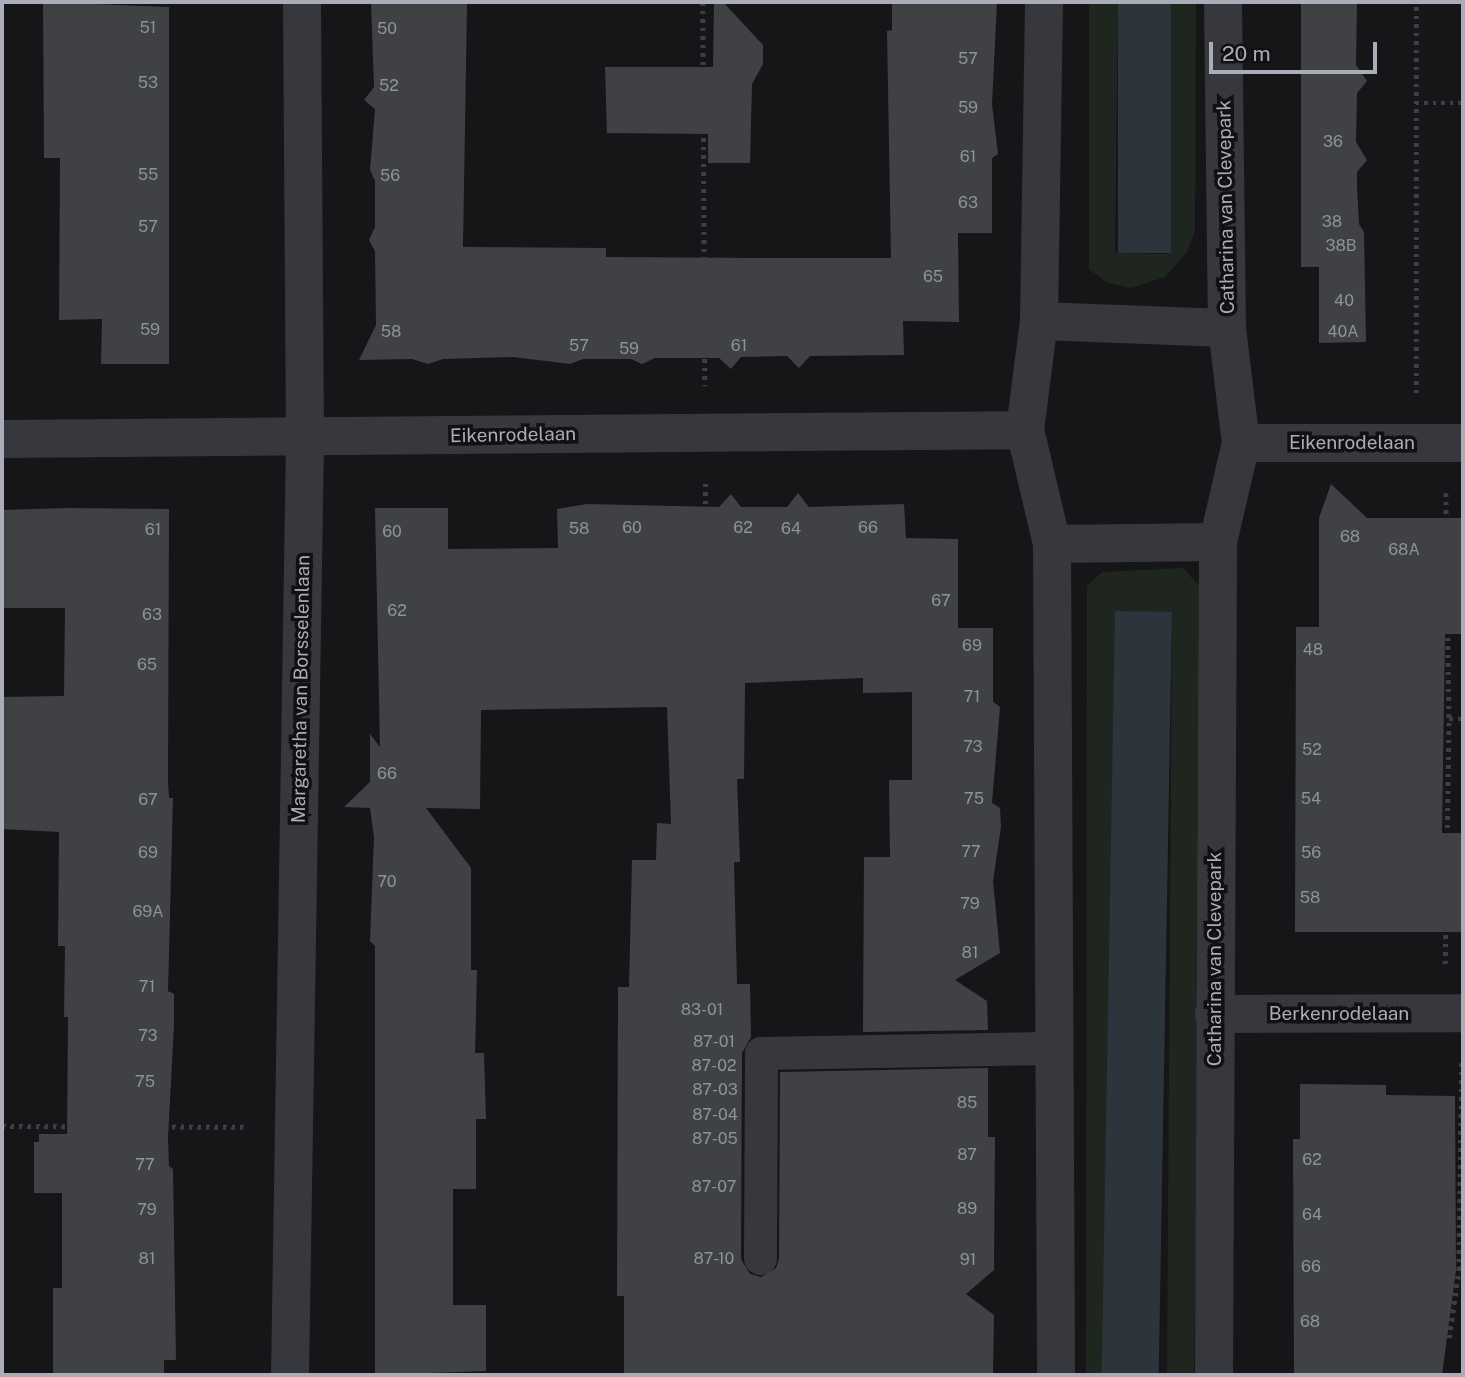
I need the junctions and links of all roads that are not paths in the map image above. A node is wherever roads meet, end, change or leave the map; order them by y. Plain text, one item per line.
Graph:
1 (302, 2) edge
2 (1044, 2) edge
3 (1223, 2) edge
4 (1039, 321) junction
5 (1227, 328) junction
6 (1025, 430) junction
7 (304, 436) junction
8 (2, 439) edge
9 (1241, 443) junction
10 (1441, 443) edge
11 (1217, 542) junction
12 (1052, 544) junction
13 (1457, 1013) edge
14 (1214, 1014) junction
15 (1054, 1048) junction
16 (760, 1258) dead end
17 (290, 1375) edge
18 (1056, 1375) edge
19 (1214, 1375) edge

1 - 7 street, Margaretha van Borsselenlaan
2 - 4 street
3 - 5 street, Catharina van Clevepark
4 - 5 street
4 - 6 street
5 - 9 street, Catharina van Clevepark
6 - 7 street, Eikenrodelaan
6 - 12 street
7 - 8 street, Eikenrodelaan
7 - 17 street, Margaretha van Borsselenlaan
9 - 10 street, Eikenrodelaan
9 - 11 street, Catharina van Clevepark
11 - 12 street
11 - 14 street, Catharina van Clevepark
12 - 15 street
13 - 14 street, Berkenrodelaan
14 - 19 street, Catharina van Clevepark
15 - 16 lane
15 - 18 street

